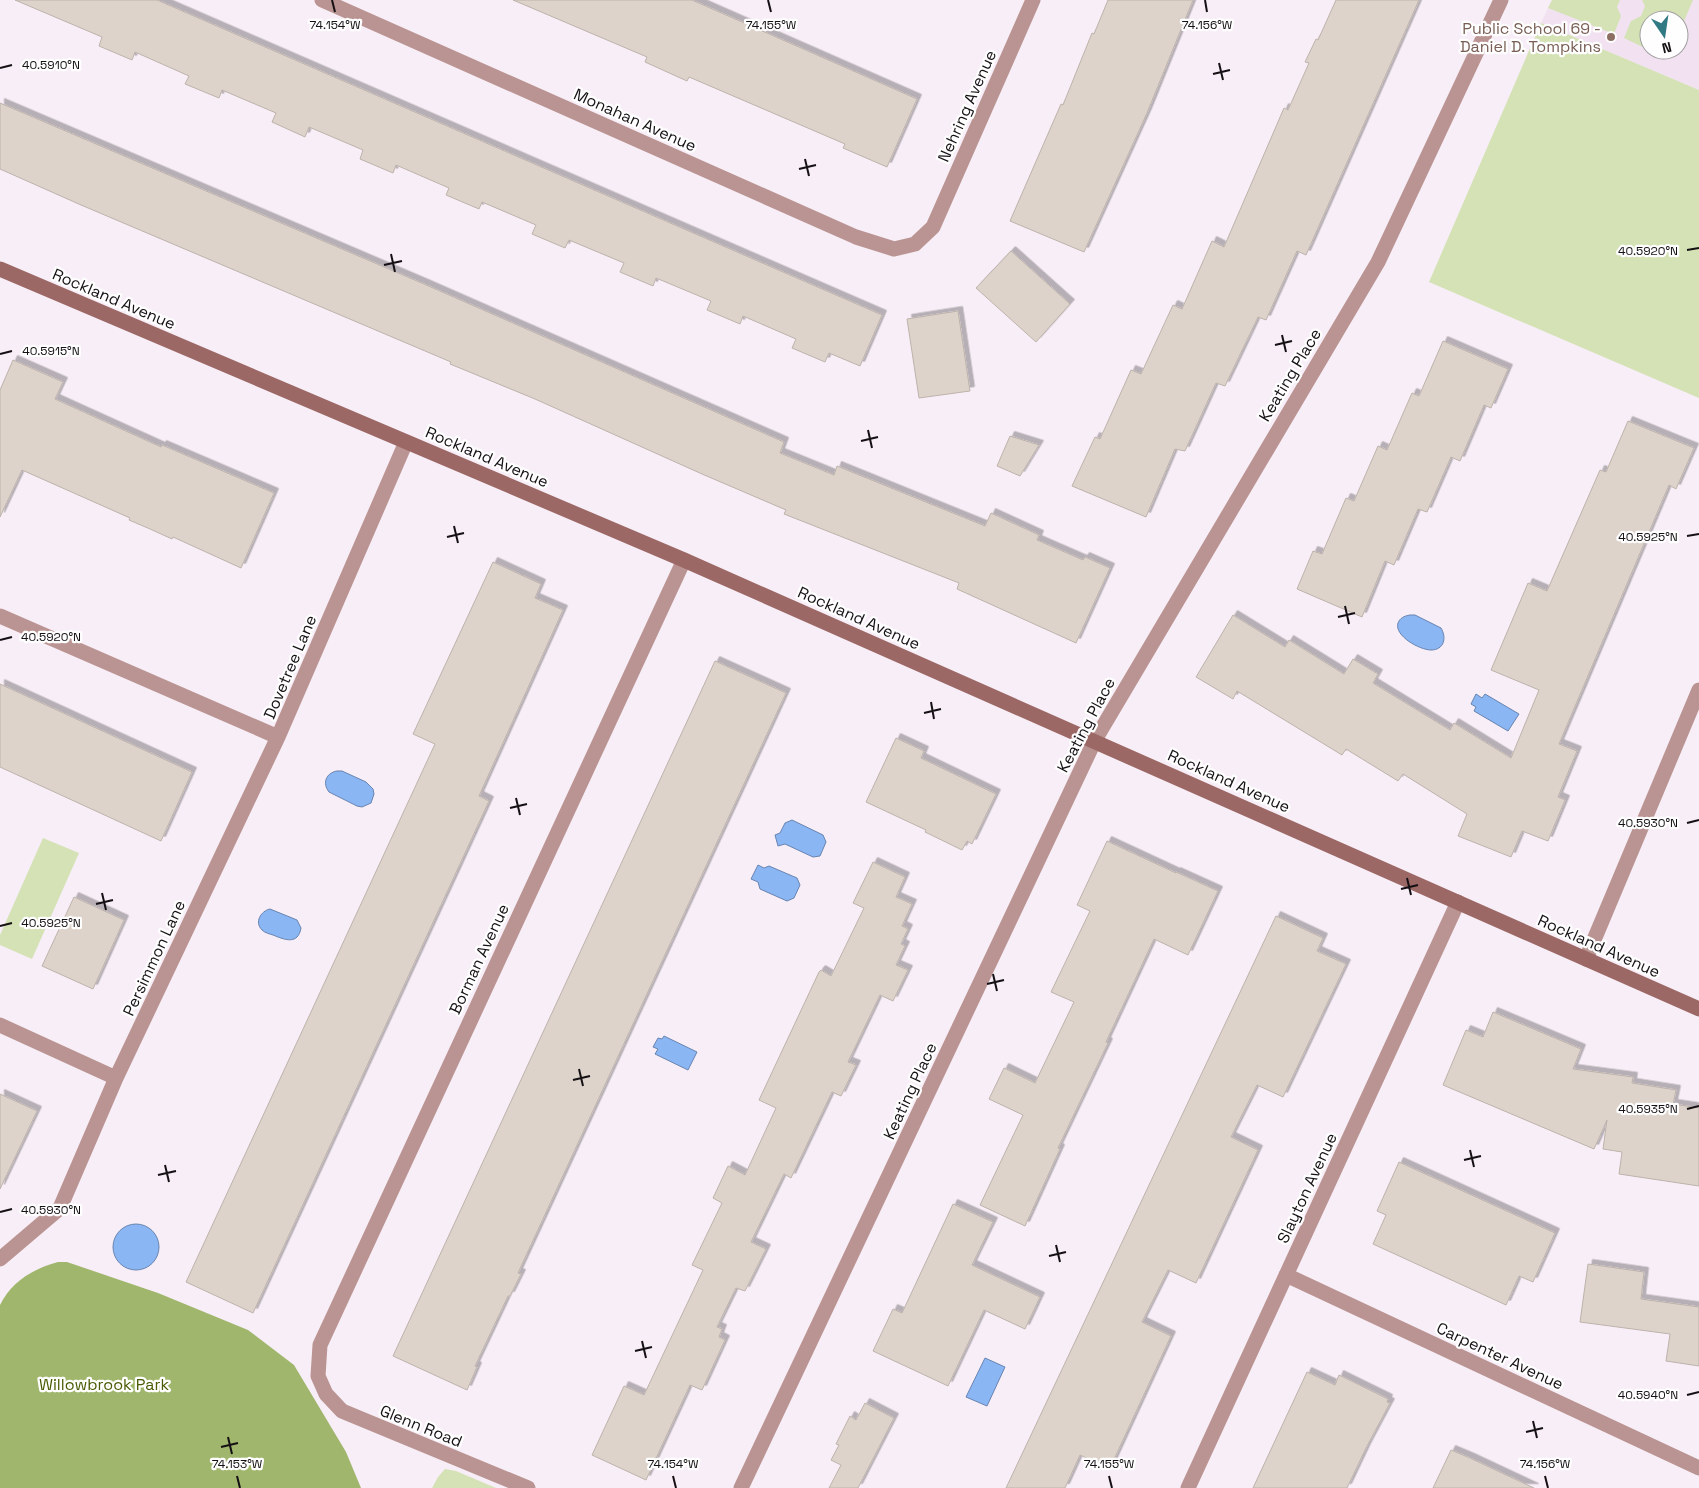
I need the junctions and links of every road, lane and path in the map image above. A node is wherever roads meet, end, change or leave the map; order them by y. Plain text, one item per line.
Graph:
1 (322, 0) edge
2 (1033, 0) edge
3 (1501, 0) edge
4 (932, 227) joint
5 (0, 269) edge
6 (406, 442) junction
7 (684, 560) junction
8 (0, 616) edge
9 (1699, 690) edge
10 (278, 738) junction
11 (1095, 740) junction
12 (1458, 902) junction
13 (1586, 959) junction
14 (1699, 1008) edge
15 (0, 1025) edge
16 (116, 1078) junction
17 (0, 1259) edge
18 (1286, 1275) junction
19 (318, 1376) joint
20 (1699, 1468) edge
21 (528, 1488) edge
22 (741, 1488) edge
23 (1188, 1488) edge

1 - 4 street, Monahan Avenue
2 - 4 street, Nehring Avenue
3 - 11 street, Keating Place
5 - 6 street, Rockland Avenue
6 - 7 street, Rockland Avenue
6 - 10 street, Dovetree Lane
7 - 11 street, Rockland Avenue
7 - 19 street, Borman Avenue
8 - 10 street, Dovetree Lane
9 - 13 street
10 - 16 street, Persimmon Lane
11 - 12 street, Rockland Avenue
11 - 22 street, Keating Place
12 - 13 street, Rockland Avenue
12 - 18 street, Slayton Avenue
13 - 14 street, Rockland Avenue
15 - 16 street
16 - 17 street, Persimmon Lane
18 - 20 street, Carpenter Avenue
18 - 23 street, Slayton Avenue
19 - 21 street, Glenn Road

